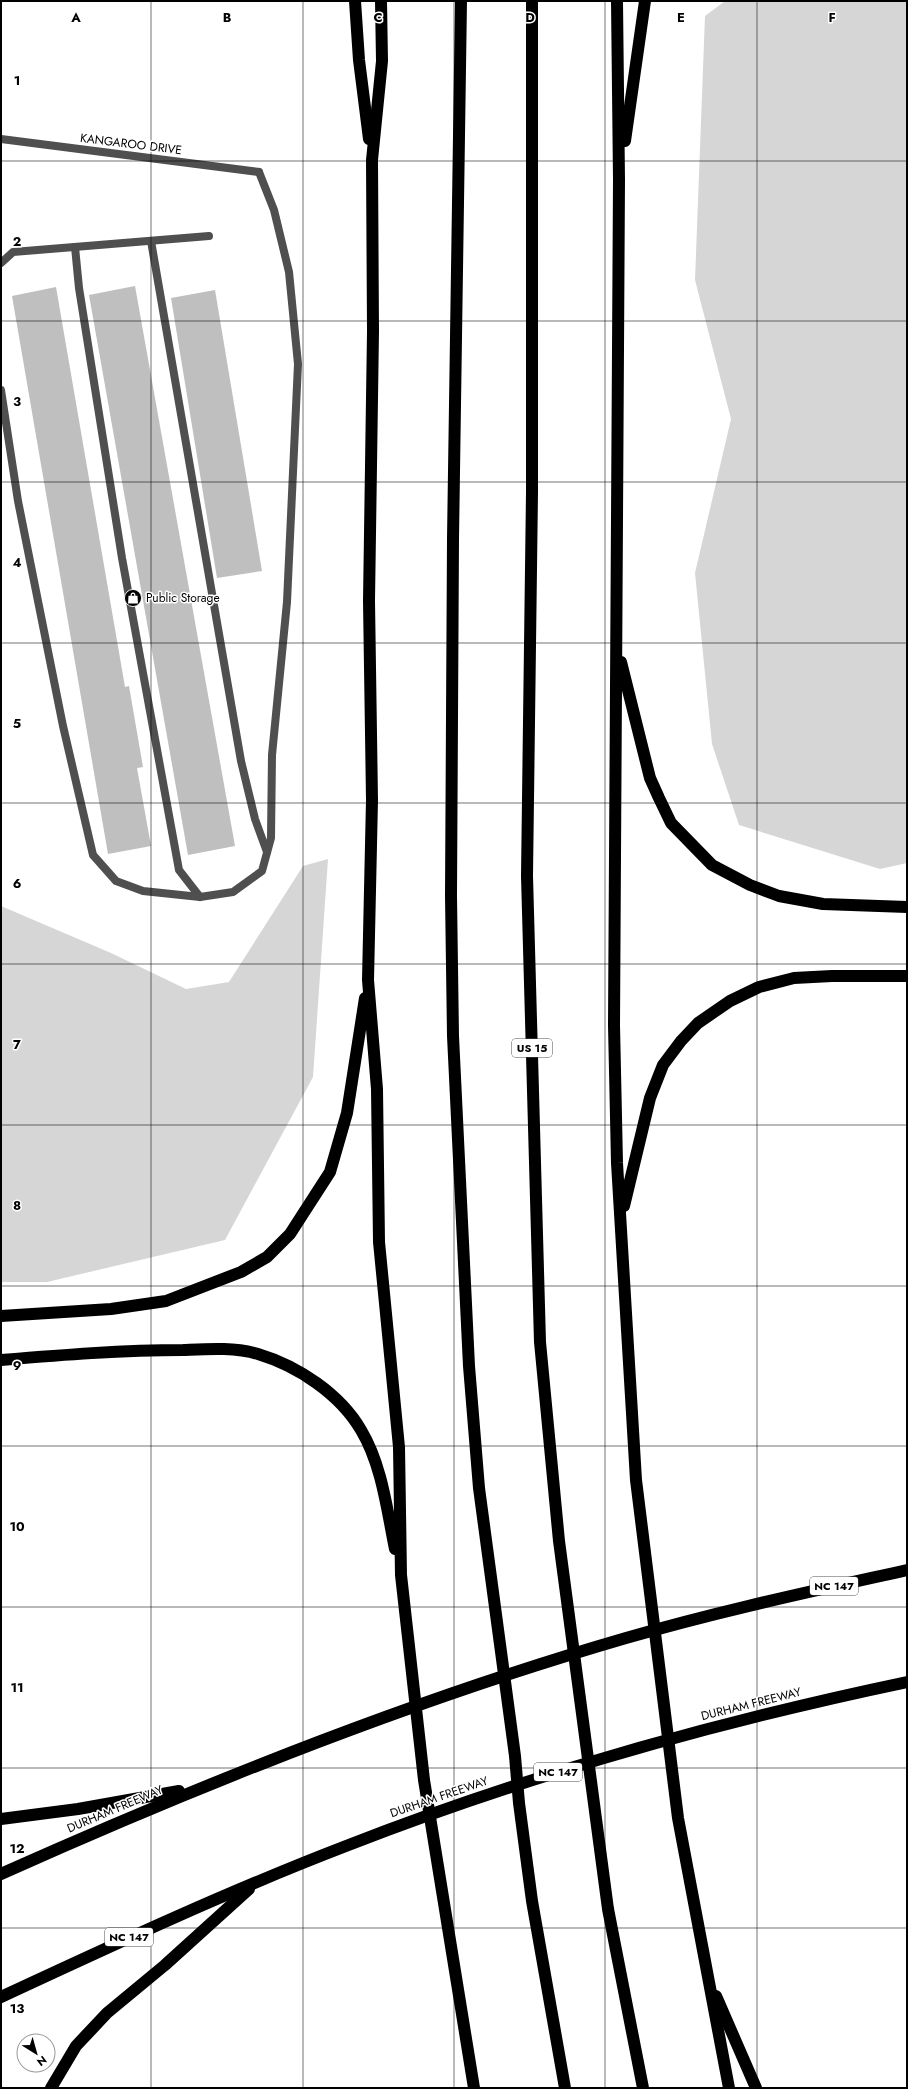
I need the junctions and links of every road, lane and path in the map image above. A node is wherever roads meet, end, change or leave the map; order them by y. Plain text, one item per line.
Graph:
1 (355, 1) edge
2 (381, 1) edge
3 (462, 1) edge
4 (532, 1) edge
5 (618, 1) edge
6 (645, 1) edge
7 (1, 139) edge
8 (372, 160) junction
9 (619, 180) junction
10 (209, 236) dead end
11 (151, 241) junction
12 (75, 247) junction
13 (1, 263) edge
14 (1, 390) edge
15 (617, 647) junction
16 (267, 852) junction
17 (200, 898) junction
18 (907, 907) edge
19 (907, 976) edge
20 (368, 980) junction
21 (621, 1219) junction
22 (1, 1316) edge
23 (1, 1360) edge
24 (907, 1570) edge
25 (401, 1575) junction
26 (907, 1682) edge
27 (200, 1788) junction
28 (1, 1819) edge
29 (1, 1874) edge
30 (259, 1881) junction
31 (706, 1973) junction
32 (1, 1997) edge
33 (475, 2085) edge
34 (51, 2088) edge
35 (565, 2088) edge
36 (643, 2088) edge
37 (729, 2088) edge
38 (756, 2088) edge

1 - 8 highway
2 - 8 highway
3 - 35 highway
4 - 36 highway, US 15
5 - 9 highway
6 - 9 highway
7 - 16 street, KANGAROO DRIVE
8 - 20 highway
9 - 15 highway
10 - 11 street
11 - 12 street
11 - 16 street
12 - 13 street
12 - 17 street
14 - 17 street
15 - 18 highway
15 - 21 highway
16 - 17 street
19 - 21 highway
20 - 22 highway
20 - 25 highway
21 - 31 highway
23 - 25 highway
24 - 27 highway, DURHAM FREEWAY / NC 147
25 - 33 highway
26 - 30 highway, DURHAM FREEWAY / NC 147
27 - 28 highway
27 - 29 highway, DURHAM FREEWAY / NC 147
30 - 32 highway, DURHAM FREEWAY / NC 147
30 - 34 highway
31 - 37 highway
31 - 38 highway

